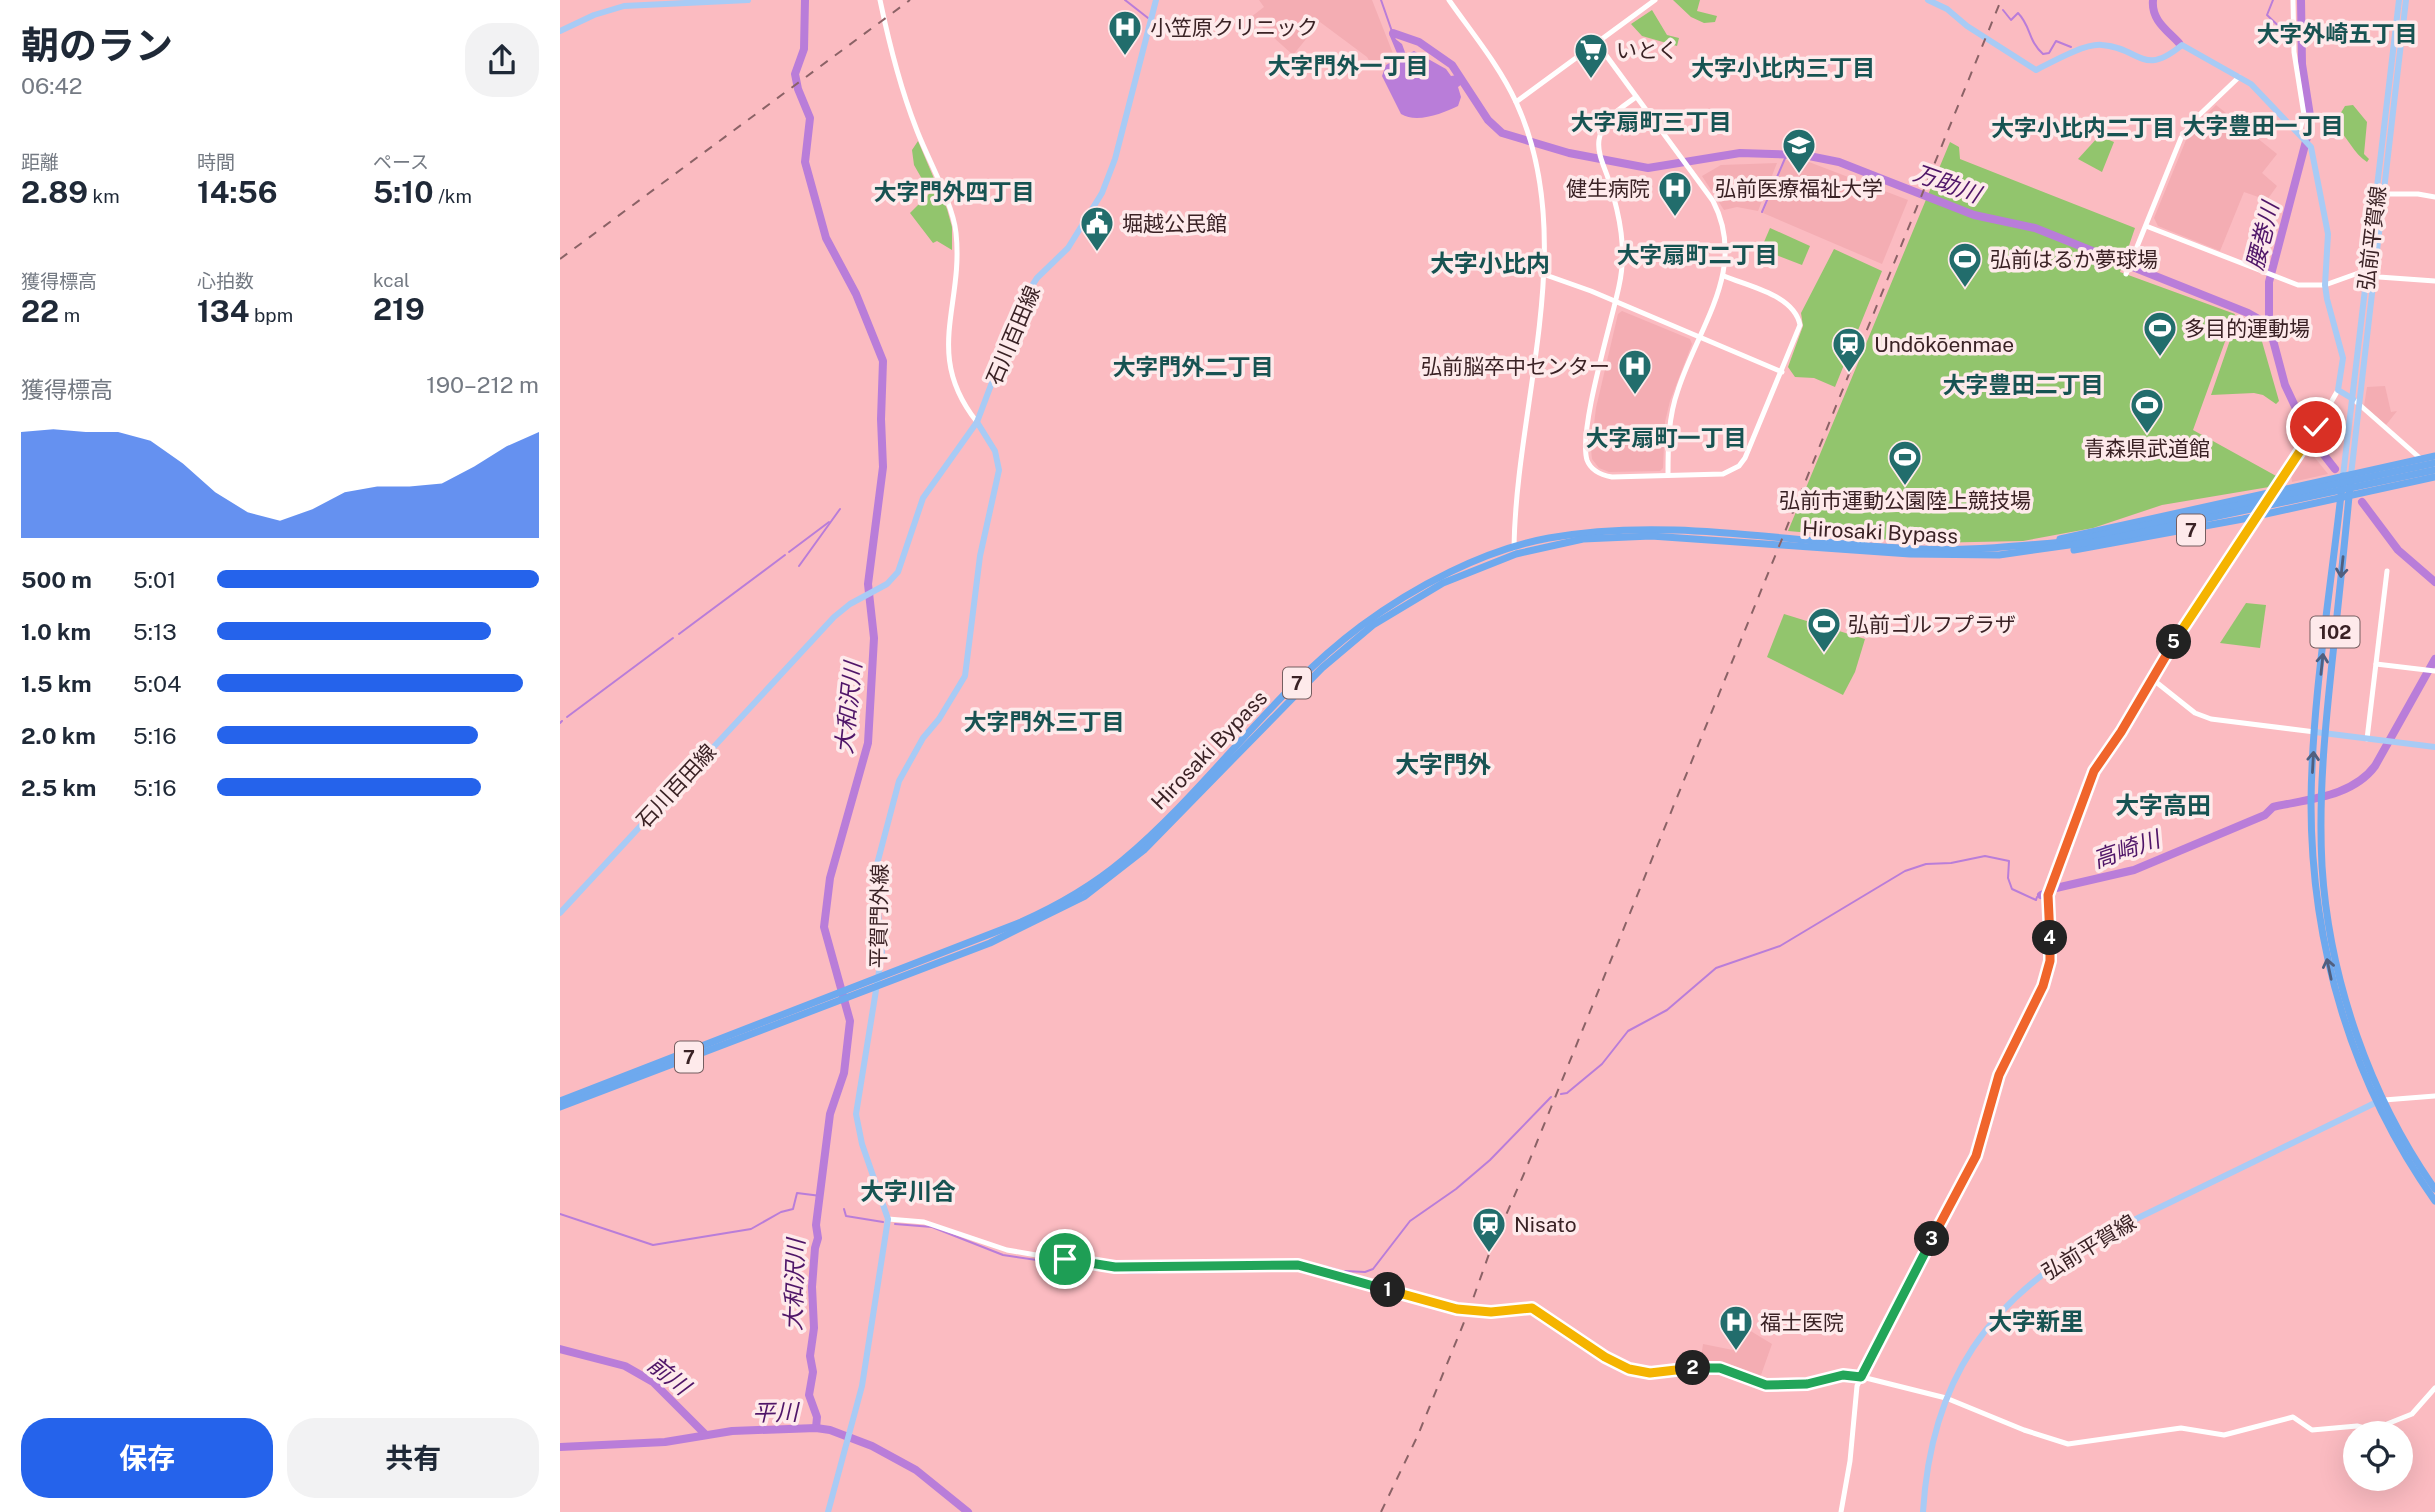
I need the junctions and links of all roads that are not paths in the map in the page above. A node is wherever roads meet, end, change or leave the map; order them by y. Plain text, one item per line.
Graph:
1 (748, 0) edge
2 (880, 0) edge
3 (1156, 0) edge
4 (1449, 0) edge
5 (1655, 0) edge
6 (1928, 0) edge
7 (2293, 0) edge
8 (2399, 0) edge
9 (2406, 0) edge
10 (560, 31) edge
11 (1597, 43) junction
12 (2239, 77) junction
13 (1636, 97) junction
14 (1516, 102) junction
15 (2301, 135) junction
16 (2381, 194) junction
17 (2435, 197) edge
18 (2146, 226) junction
19 (2127, 272) dead end
20 (2371, 273) junction
21 (1543, 274) junction
22 (1724, 276) junction
23 (2435, 281) edge
24 (2325, 285) junction
25 (1615, 302) junction
26 (1699, 337) junction
27 (1782, 372) junction
28 (2338, 390) junction
29 (2353, 399) junction
30 (2359, 405) junction
31 (977, 422) junction
32 (2435, 456) edge
33 (2421, 459) junction
34 (2435, 463) edge
35 (2435, 470) edge
36 (2412, 471) junction
37 (1668, 475) junction
38 (2347, 475) junction
39 (2435, 477) edge
40 (2274, 491) junction
41 (2345, 497) junction
42 (2256, 517) junction
43 (2032, 549) junction
44 (1515, 551) junction
45 (2387, 571) dead end
46 (2376, 664) junction
47 (2435, 671) edge
48 (2151, 678) junction
49 (2315, 732) junction
50 (2324, 734) junction
51 (2367, 739) junction
52 (2435, 747) edge
53 (560, 913) edge
54 (878, 980) junction
55 (817, 1004) junction
56 (2435, 1096) edge
57 (560, 1101) edge
58 (2381, 1101) junction
59 (560, 1107) edge
60 (2435, 1189) edge
61 (2435, 1201) edge
62 (888, 1219) junction
63 (1861, 1377) junction
64 (2435, 1388) edge
65 (1946, 1398) junction
66 (828, 1512) edge
67 (1841, 1512) edge
68 (1923, 1512) edge

1 - 10 main road
2 - 31 street
3 - 31 main road, 石川百田線
4 - 14 street
5 - 11 street
6 - 12 main road
7 - 15 street
8 - 16 main road, 弘前平賀線
9 - 16 main road, 弘前平賀線
11 - 13 street
11 - 14 street
12 - 15 main road
12 - 18 street
13 - 22 street
13 - 25 street
14 - 21 street
15 - 24 main road
16 - 17 street
16 - 20 main road, 弘前平賀線
18 - 19 street
18 - 24 street
20 - 23 street
20 - 24 street
20 - 29 main road, 弘前平賀線
20 - 30 main road, 弘前平賀線
21 - 25 street
21 - 44 street
22 - 26 street
22 - 27 street
24 - 28 main road
25 - 26 street
25 - 37 street
26 - 27 street
26 - 37 street
27 - 37 street
28 - 29 main road
28 - 40 street
29 - 30 street
29 - 38 main road, 弘前平賀線
30 - 33 street
30 - 38 main road, 弘前平賀線
31 - 53 main road, 石川百田線
31 - 54 main road, 平賀門外線
32 - 33 highway, 7
33 - 38 highway, 7
34 - 36 highway, Hirosaki Bypass / 7
35 - 36 highway, Hirosaki Bypass / 7
36 - 43 highway, Hirosaki Bypass / 7
38 - 40 highway, 7
38 - 41 highway, 102
39 - 41 highway, 7
40 - 42 street
40 - 43 highway, 7
41 - 42 highway, 7
49 -> 41 highway, 102
41 -> 50 highway, 102
42 - 43 highway, 7
42 - 48 street
43 - 44 highway, Hirosaki Bypass / 7
44 - 54 highway, Hirosaki Bypass / 7
45 - 46 street
46 - 47 street
46 - 51 street
48 - 49 street
48 - 63 street
49 - 50 main road
58 -> 49 highway, 102
50 - 51 main road
50 - 58 highway, 102
51 - 52 main road
54 - 55 highway, Hirosaki Bypass / 7
54 - 62 main road, 平賀門外線
55 - 57 highway, Hirosaki Bypass / 7
55 - 59 highway, Hirosaki Bypass / 7
56 - 58 street
58 - 60 highway, 102
58 - 61 highway, 102
58 - 65 main road, 弘前平賀線
62 - 63 street
62 - 66 main road, 平賀門外線
63 - 65 street
63 - 67 street
64 - 65 street
65 - 68 main road, 弘前平賀線

